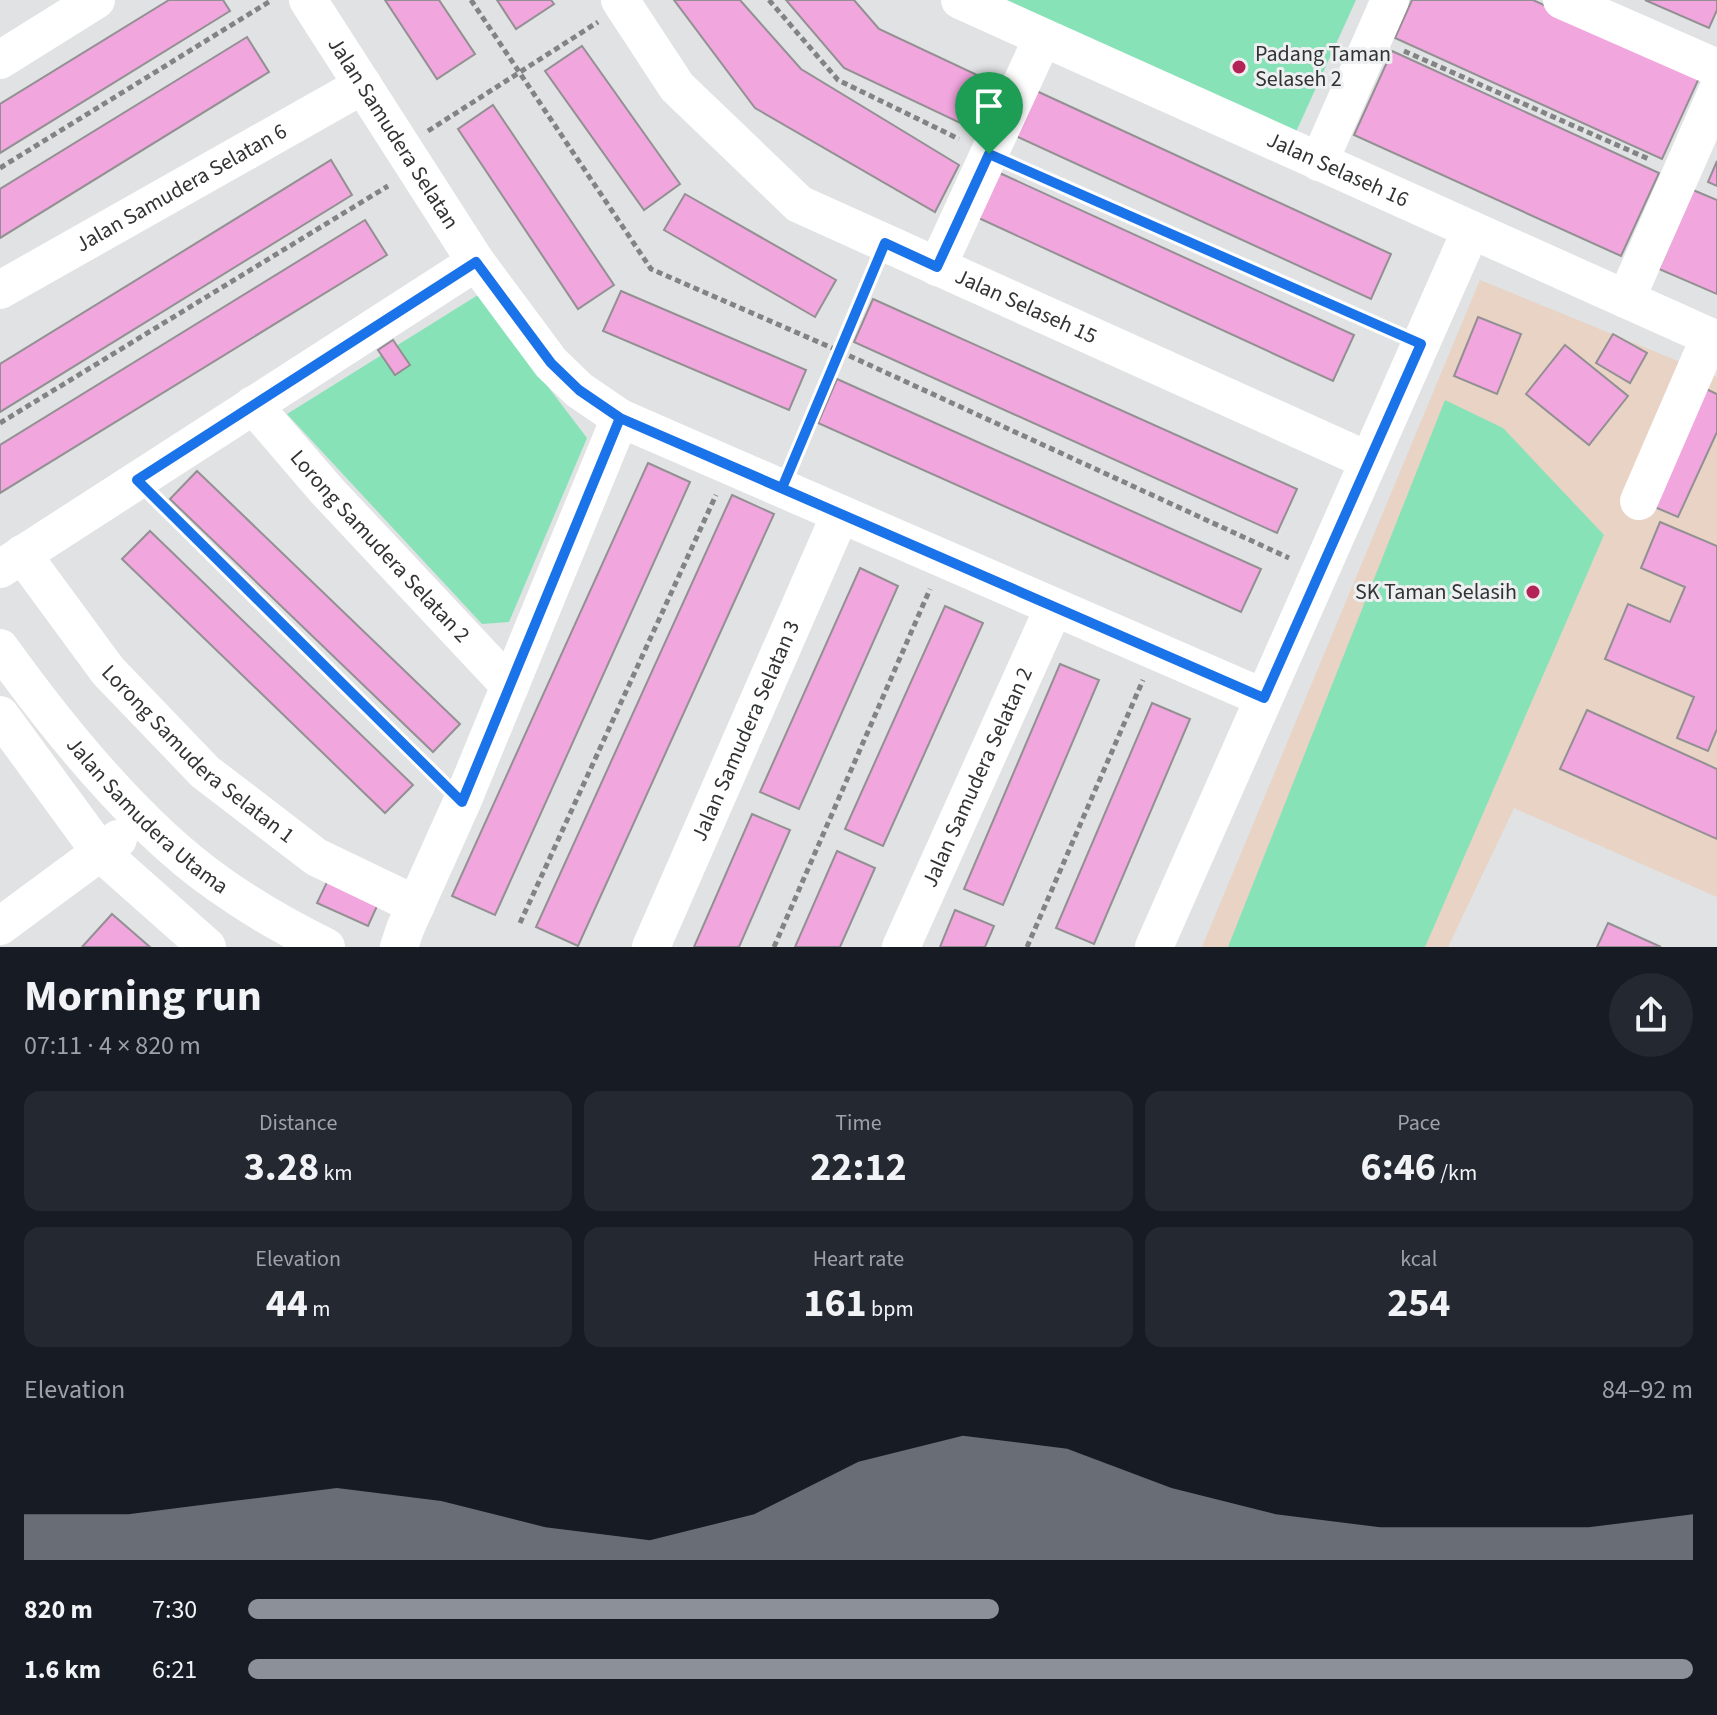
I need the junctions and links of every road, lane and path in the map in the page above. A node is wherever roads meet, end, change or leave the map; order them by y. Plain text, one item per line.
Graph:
1 (96, 0) edge
2 (272, 0) edge
3 (308, 0) edge
4 (471, 0) edge
5 (769, 0) edge
6 (960, 0) edge
7 (1390, 0) edge
8 (1562, 0) edge
9 (625, 2) edge
10 (1374, 38) junction
11 (1042, 39) junction
12 (0, 60) edge
13 (1717, 68) edge
14 (519, 72) junction
15 (363, 85) junction
16 (1717, 92) edge
17 (989, 154) junction
18 (410, 157) junction
19 (1319, 162) junction
20 (0, 168) edge
21 (1681, 173) junction
22 (1471, 230) junction
23 (885, 243) junction
24 (476, 262) junction
25 (937, 267) junction
26 (0, 290) edge
27 (1626, 299) junction
28 (1714, 338) edge
29 (1421, 344) junction
30 (839, 351) junction
31 (253, 405) junction
32 (620, 418) junction
33 (0, 423) edge
34 (1369, 461) junction
35 (730, 466) junction
36 (137, 480) junction
37 (782, 488) junction
38 (1639, 501) dead end
39 (840, 515) junction
40 (943, 559) junction
41 (11, 562) edge
42 (1319, 571) junction
43 (1054, 607) junction
44 (0, 648) edge
45 (1156, 650) junction
46 (510, 686) junction
47 (1264, 698) junction
48 (0, 715) edge
49 (462, 802) junction
50 (142, 819) junction
51 (101, 853) junction
52 (416, 905) junction
53 (520, 923) dead end
54 (0, 926) edge
55 (207, 947) edge
56 (326, 947) edge
57 (399, 947) edge
58 (651, 947) edge
59 (774, 947) edge
60 (901, 947) edge
61 (1027, 947) edge
62 (1154, 947) edge

1 - 12 street
2 - 20 path
3 - 15 street, Jalan Samudera Selatan
4 - 14 path
5 - 17 path
6 - 11 street, Jalan Selaseh 16
7 - 10 street
8 - 13 street
9 - 14 path
9 - 23 street, Jalan Selaseh 15
10 - 19 street
10 - 21 path
11 - 17 street
11 - 19 street, Jalan Selaseh 16
14 - 18 path
14 - 30 path
15 - 18 street, Jalan Samudera Selatan
15 - 26 street, Jalan Samudera Selatan 6
16 - 21 street
17 - 25 street
17 - 29 path
18 - 24 street, Jalan Samudera Selatan
18 - 33 path
19 - 22 street, Jalan Selaseh 16
21 - 27 street
22 - 27 street, Jalan Selaseh 16
22 - 29 street
23 - 25 street, Jalan Selaseh 15
23 - 30 path
24 - 31 street
24 - 32 street, Jalan Samudera Selatan
25 - 34 street, Jalan Selaseh 15
27 - 28 street, Jalan Selaseh 16
28 - 38 street
29 - 34 street
30 - 37 path
30 - 42 path
31 - 36 street
31 - 46 street, Lorong Samudera Selatan 2
32 - 35 street, Jalan Samudera Selatan
32 - 46 street
34 - 42 street
35 - 37 street, Jalan Samudera Selatan
35 - 53 path
36 - 41 street
36 - 49 path
37 - 39 street, Jalan Samudera Selatan
39 - 40 street, Jalan Samudera Selatan
39 - 58 street, Jalan Samudera Selatan 3
40 - 43 street, Jalan Samudera Selatan
40 - 59 path
41 - 52 street, Lorong Samudera Selatan 1
42 - 47 street
43 - 45 street, Jalan Samudera Selatan
43 - 60 street, Jalan Samudera Selatan 2
44 - 50 street, Jalan Samudera Utama
45 - 47 street, Jalan Samudera Selatan
45 - 61 path
46 - 49 street
47 - 62 street
48 - 51 street
49 - 52 street
50 - 51 street
50 - 56 street, Jalan Samudera Utama
51 - 54 street
51 - 55 street
52 - 57 street

